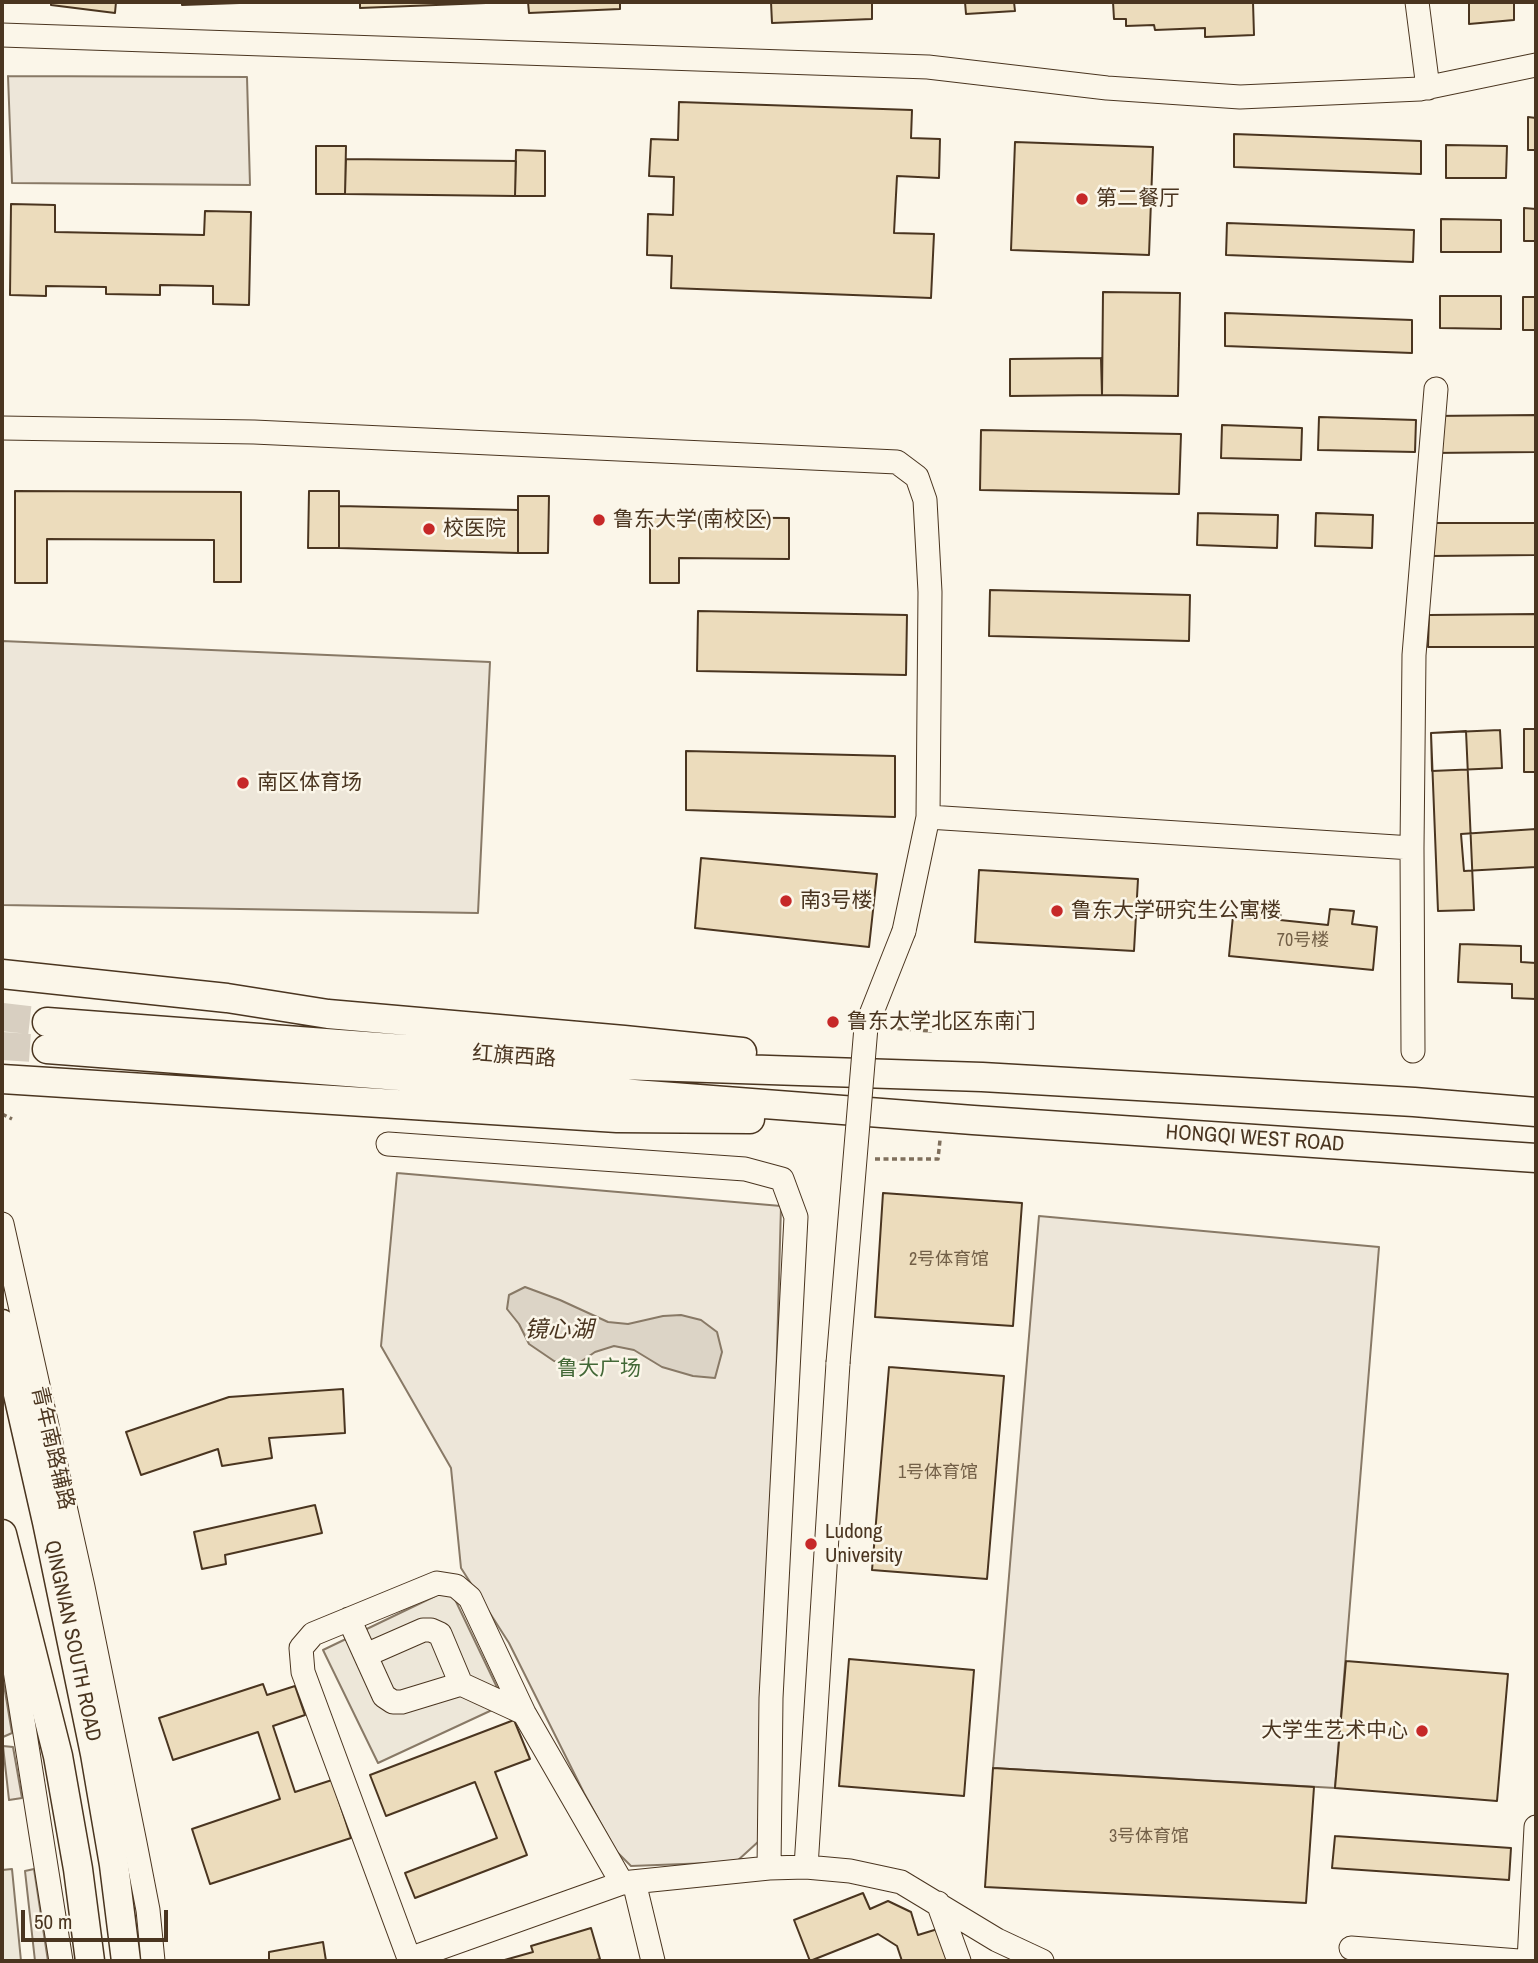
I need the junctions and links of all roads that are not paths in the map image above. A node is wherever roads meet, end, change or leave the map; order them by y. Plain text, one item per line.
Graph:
1 (1417, 2) edge
2 (2, 35) edge
3 (1536, 65) edge
4 (1428, 88) junction
5 (1436, 389) dead end
6 (2, 428) edge
7 (928, 817) junction
8 (1412, 848) junction
9 (2, 974) edge
10 (1413, 1051) dead end
11 (982, 1077) junction
12 (2, 1079) edge
13 (1536, 1112) edge
14 (973, 1120) junction
15 (388, 1144) dead end
16 (1536, 1158) edge
17 (2, 1224) edge
18 (2, 1324) edge
19 (2, 1534) edge
20 (2, 1609) edge
21 (349, 1619) junction
22 (366, 1655) junction
23 (461, 1684) junction
24 (524, 1713) junction
25 (1536, 1827) edge
26 (806, 1867) junction
27 (769, 1868) junction
28 (628, 1883) junction
29 (938, 1903) junction
30 (1351, 1948) dead end
31 (410, 1960) edge
32 (61, 1961) edge
33 (90, 1961) edge
34 (127, 1961) edge
35 (153, 1961) edge
36 (653, 1961) edge
37 (959, 1961) edge
38 (1042, 1961) edge
39 (1520, 1961) edge
40 (1529, 1961) edge

1 - 4 street
2 - 4 street
3 - 4 street
5 - 8 street
6 - 7 street
7 - 8 street
7 - 26 street, bridge
8 - 10 street
9 - 11 main road
11 - 13 main road
11 - 14 main road, 红旗西路
12 - 14 main road
14 - 16 main road, HONGQI WEST ROAD
15 - 27 street
17 - 35 street, 青年南路辅路
18 - 34 main road, QINGNIAN SOUTH ROAD
19 - 33 main road, QINGNIAN SOUTH ROAD
20 - 32 street
21 - 22 street
21 - 24 street
21 - 31 street
22 - 23 street
22 - 23 street
23 - 24 street
24 - 28 street
25 - 40 street
26 - 27 street
26 - 29 street
27 - 28 street
28 - 31 street
28 - 36 street
29 - 37 street
29 - 38 street
30 - 39 street

